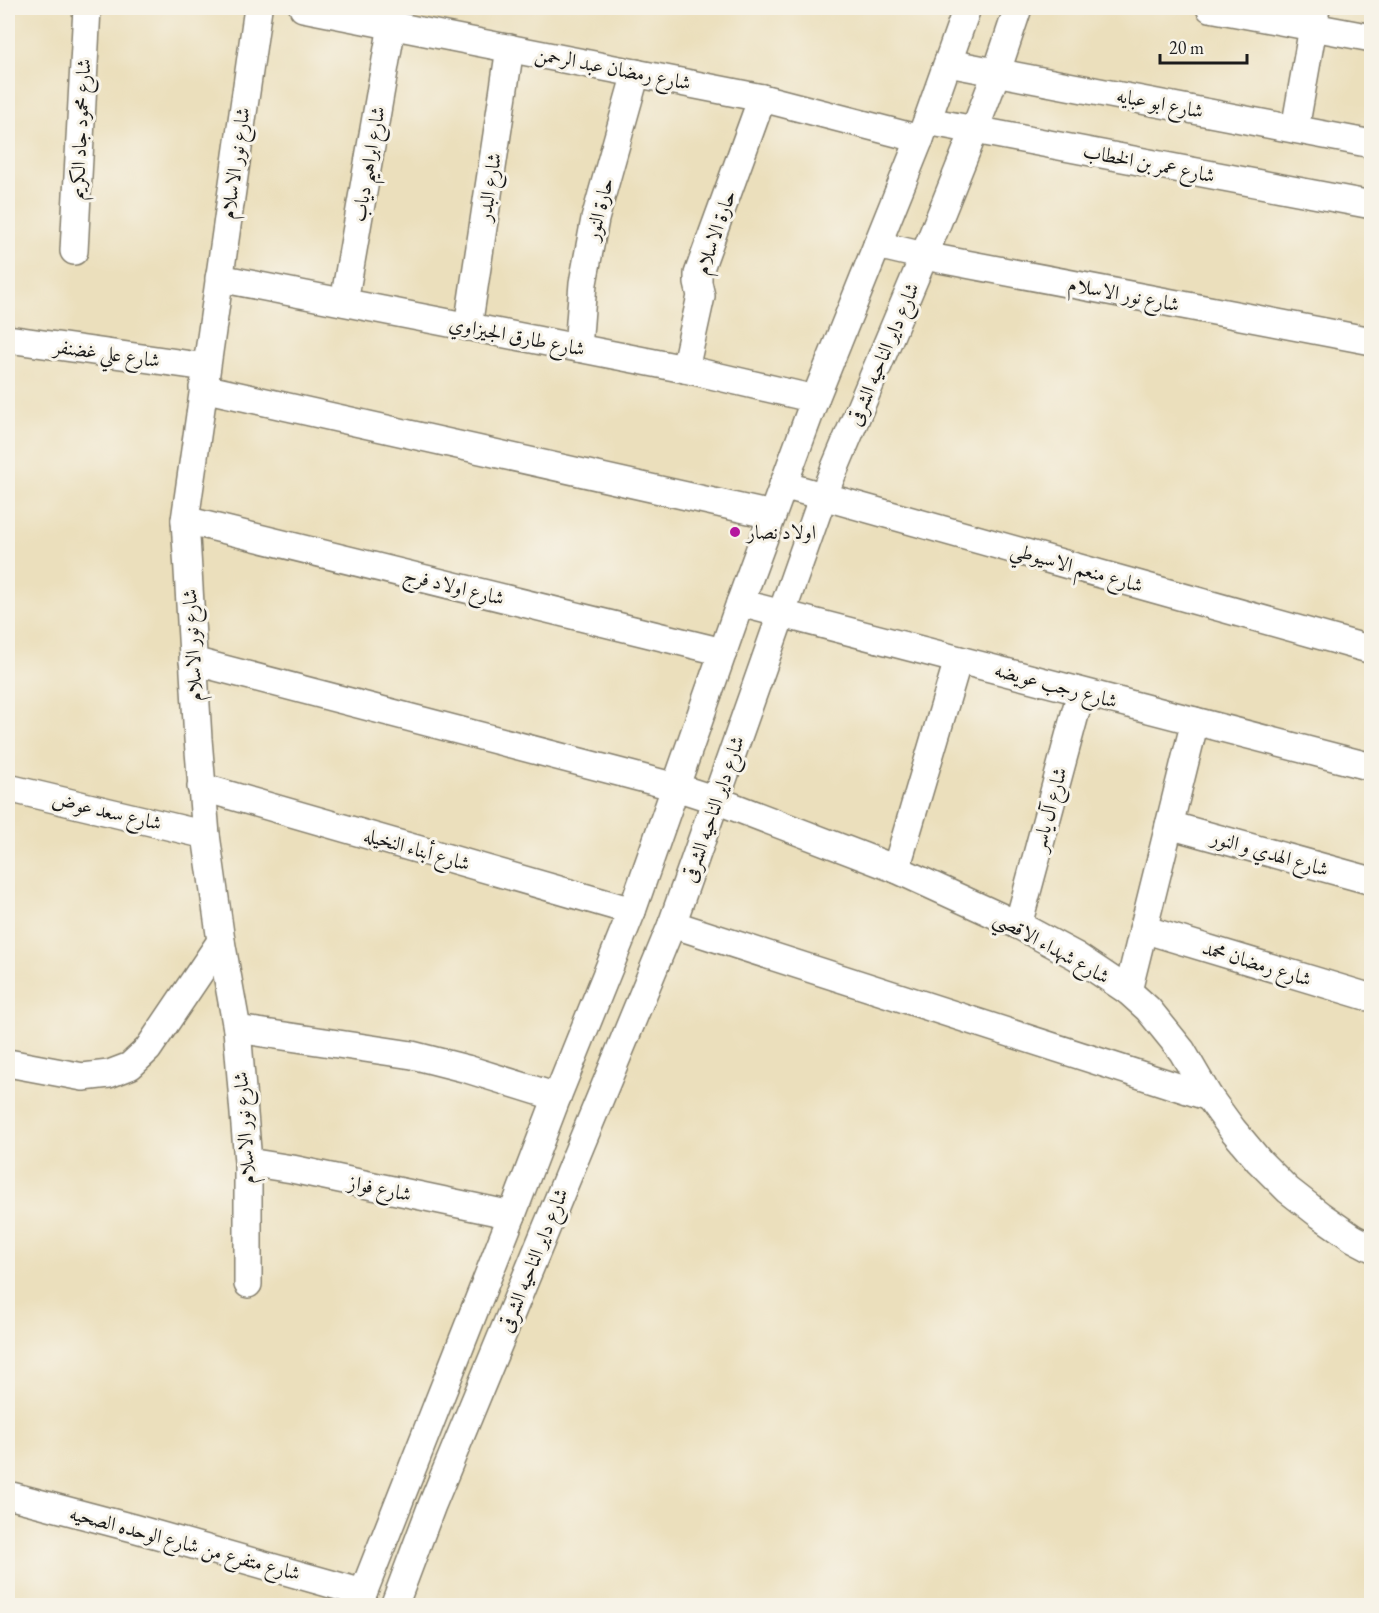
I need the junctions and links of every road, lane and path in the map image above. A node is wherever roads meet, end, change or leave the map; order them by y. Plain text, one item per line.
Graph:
1 (87, 8) edge
2 (258, 8) edge
3 (303, 8) edge
4 (967, 8) edge
5 (1018, 8) edge
6 (1210, 8) edge
7 (1314, 17) edge
8 (392, 25) junction
9 (1371, 38) edge
10 (510, 48) junction
11 (948, 63) junction
12 (997, 71) junction
13 (636, 73) junction
14 (762, 98) junction
15 (975, 129) junction
16 (1295, 129) junction
17 (924, 130) junction
18 (1371, 144) edge
19 (1371, 205) edge
20 (877, 245) junction
21 (74, 251) dead end
22 (924, 256) junction
23 (219, 278) junction
24 (344, 302) junction
25 (468, 327) junction
26 (8, 339) edge
27 (1371, 341) edge
28 (578, 348) junction
29 (685, 369) junction
30 (205, 377) junction
31 (815, 399) junction
32 (783, 485) junction
33 (823, 496) junction
34 (772, 515) junction
35 (185, 520) junction
36 (740, 603) junction
37 (781, 614) junction
38 (1371, 650) edge
39 (723, 652) junction
40 (958, 660) junction
41 (193, 661) junction
42 (1081, 692) junction
43 (1195, 722) junction
44 (1371, 768) edge
45 (201, 787) junction
46 (676, 787) junction
47 (8, 788) edge
48 (716, 800) junction
49 (1169, 825) junction
50 (206, 835) junction
51 (896, 869) junction
52 (1371, 881) edge
53 (632, 911) junction
54 (672, 924) junction
55 (1018, 925) junction
56 (1143, 929) junction
57 (221, 941) junction
58 (1128, 991) junction
59 (1371, 998) edge
60 (237, 1029) junction
61 (8, 1067) edge
62 (557, 1097) junction
63 (1209, 1097) junction
64 (248, 1162) junction
65 (512, 1215) junction
66 (1371, 1248) edge
67 (248, 1284) dead end
68 (8, 1496) edge
69 (360, 1599) edge
70 (394, 1605) edge

1 - 21 street, شارع محمود جاد الكريم
2 - 23 street, شارع نور الاسلام
3 - 8 street, شارع رمضان عبد الرحمن
4 - 11 street, شارع داير الناحيه الشرقى
5 - 12 street, شارع داير الناحيه الشرقى
6 - 7 street
7 - 9 street
7 - 16 street
8 - 10 street, شارع رمضان عبد الرحمن
8 - 24 street, شارع ابراهيم دياب
10 - 13 street, شارع رمضان عبد الرحمن
10 - 25 street, شارع البدر
11 - 12 street, شارع ابو عبايه
11 - 17 street, شارع داير الناحيه الشرقى
12 - 15 street, شارع داير الناحيه الشرقى
12 - 16 street, شارع ابو عبايه
13 - 14 street, شارع رمضان عبد الرحمن
13 - 28 street, حارة النور
14 - 17 street, شارع رمضان عبد الرحمن
14 - 29 street, حارة الاسلام
15 - 17 street, شارع عمر بن الخطاب
15 - 19 street, شارع عمر بن الخطاب
15 - 22 street, شارع داير الناحيه الشرقى
16 - 18 street, شارع ابو عبايه
17 - 20 street, شارع داير الناحيه الشرقى
20 - 22 street, شارع نور الاسلام
20 - 31 street, شارع داير الناحيه الشرقى
22 - 27 street, شارع نور الاسلام
22 - 33 street, شارع داير الناحيه الشرقى
23 - 24 street, شارع طارق الجيزاوي
23 - 30 street, شارع نور الاسلام
24 - 25 street, شارع طارق الجيزاوي
25 - 28 street, شارع طارق الجيزاوي
26 - 30 street, شارع علي غضنفر
28 - 29 street, شارع طارق الجيزاوي
29 - 31 street, شارع طارق الجيزاوي
30 - 34 street, شارع علي غضنفر
30 - 35 street, شارع نور الاسلام
31 - 32 street, شارع داير الناحيه الشرقى
32 - 33 street, شارع منعم الاسيوطي
32 - 34 street, شارع داير الناحيه الشرقى
33 - 37 street, شارع داير الناحيه الشرقى
33 - 38 street, شارع منعم الاسيوطي
34 - 36 street, شارع داير الناحيه الشرقى
35 - 39 street, شارع اولاد فرج
35 - 41 street, شارع نور الاسلام
36 - 37 street, شارع رجب عويضه
36 - 39 street, شارع داير الناحيه الشرقى
37 - 40 street, شارع رجب عويضه
37 - 48 street, شارع داير الناحيه الشرقى
39 - 46 street, شارع داير الناحيه الشرقى
40 - 42 street, شارع رجب عويضه
40 - 51 street
41 - 45 street, شارع نور الاسلام
41 - 46 street, شارع شهداء الاقصي
42 - 43 street, شارع رجب عويضه
42 - 55 street, شارع آل ياسر
43 - 44 street, شارع رجب عويضه
43 - 49 street
45 - 50 street, شارع نور الاسلام
45 - 53 street, شارع أبناء النخيله
46 - 48 street, شارع شهداء الاقصي
46 - 53 street, شارع داير الناحيه الشرقى
47 - 50 street, شارع سعد عوض
48 - 51 street, شارع شهداء الاقصي
48 - 54 street, شارع داير الناحيه الشرقى
49 - 52 street, شارع الهدي و النور
49 - 56 street
50 - 57 street, شارع نور الاسلام
51 - 55 street, شارع شهداء الاقصي
53 - 62 street, شارع داير الناحيه الشرقى
54 - 63 street
54 - 70 street, شارع داير الناحيه الشرقى
55 - 58 street, شارع شهداء الاقصي
56 - 58 street
56 - 59 street, شارع رمضان محمد
57 - 60 street, شارع نور الاسلام
57 - 61 street
58 - 63 street, شارع شهداء الاقصي
60 - 62 street
60 - 64 street, شارع نور الاسلام
62 - 65 street, شارع داير الناحيه الشرقى
63 - 66 street, شارع شهداء الاقصي
64 - 65 street, شارع فواز
64 - 67 street, شارع نور الاسلام
65 - 69 street, شارع داير الناحيه الشرقى
68 - 69 street, شارع متفرع من شارع الوحده الصحيه

